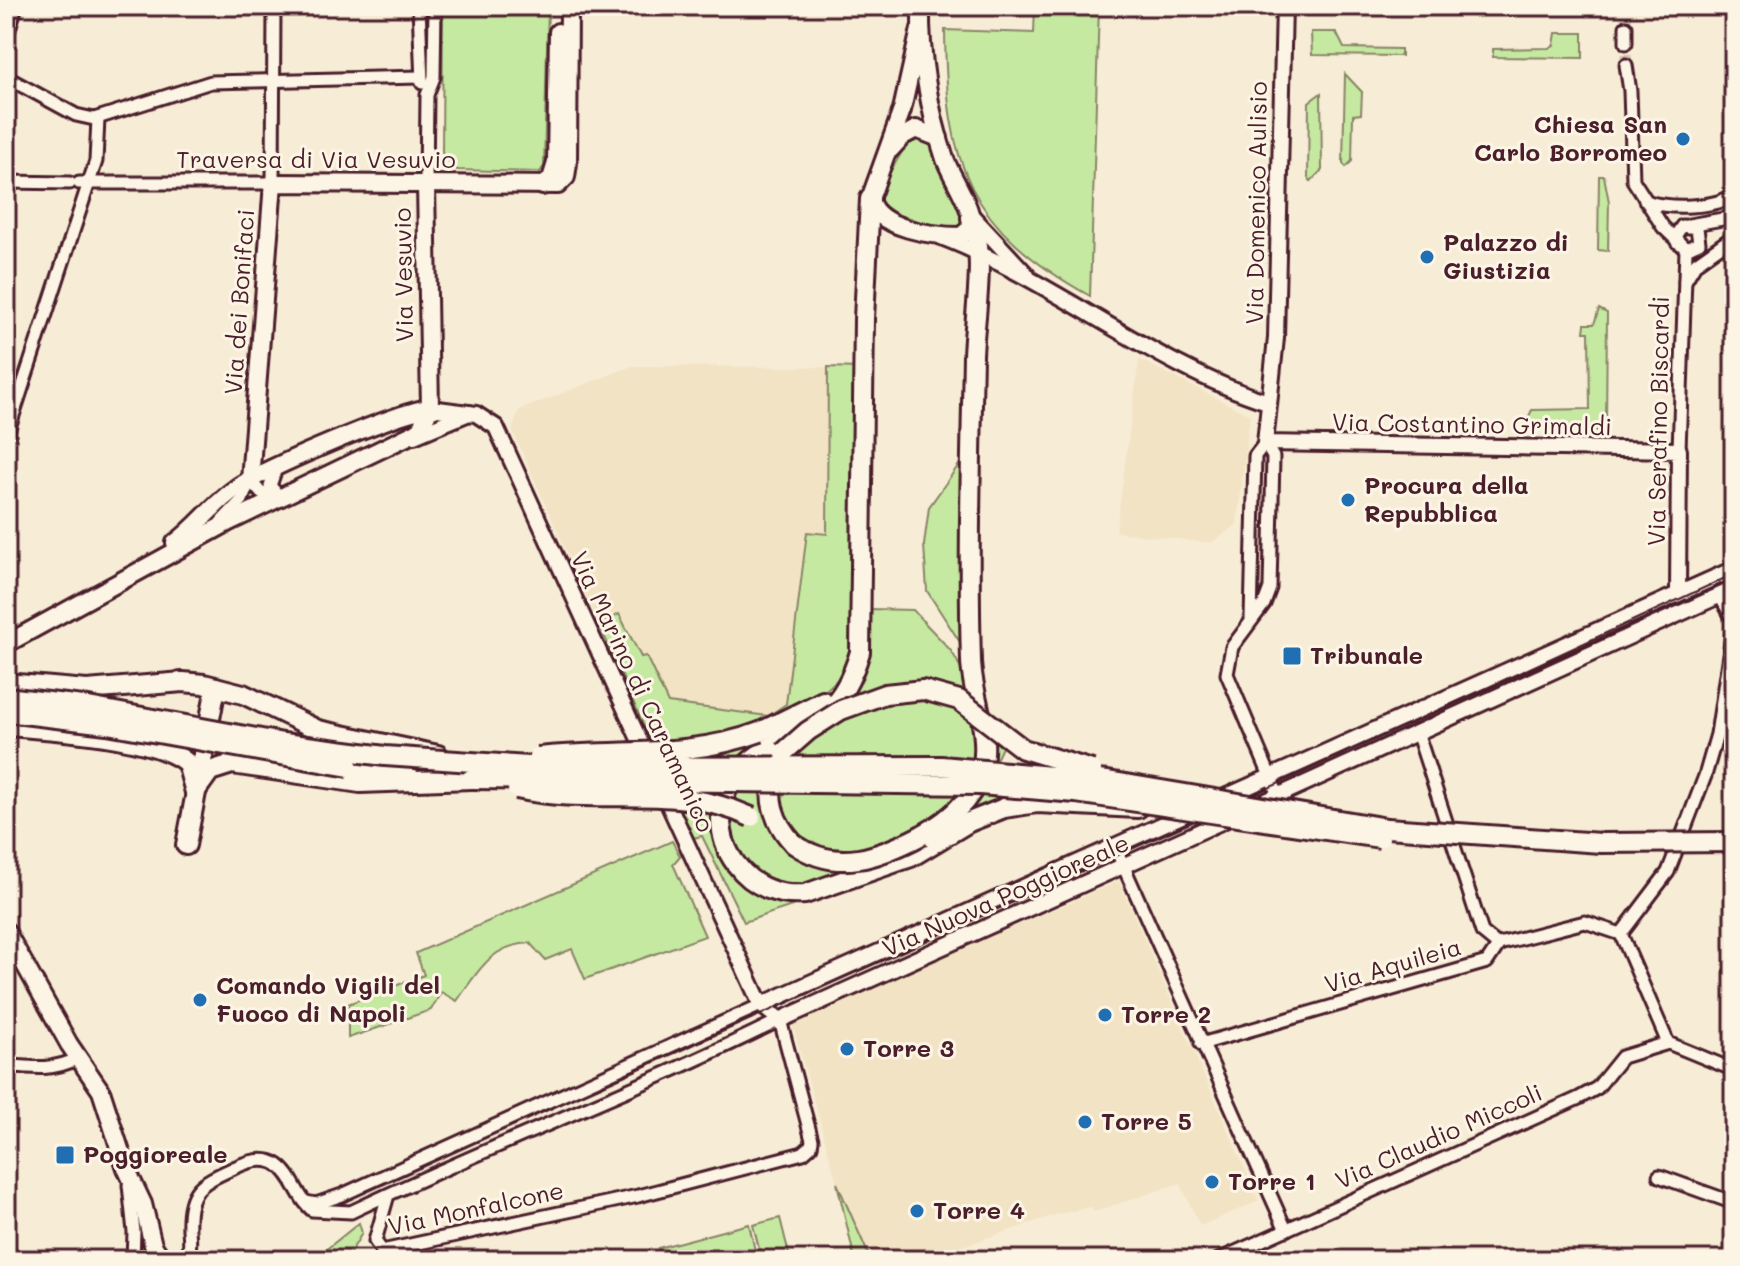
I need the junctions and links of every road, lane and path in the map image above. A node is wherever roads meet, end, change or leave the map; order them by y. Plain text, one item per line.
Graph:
1 (16, 6) edge
2 (274, 6) edge
3 (419, 6) edge
4 (435, 6) edge
5 (558, 6) edge
6 (569, 6) edge
7 (921, 6) edge
8 (1284, 6) edge
9 (1626, 27) tunnel mouth
10 (920, 29) junction
11 (6, 39) edge
12 (1626, 43) tunnel mouth
13 (1626, 65) tunnel mouth
14 (6, 77) edge
15 (420, 77) junction
16 (275, 79) junction
17 (427, 95) junction
18 (98, 119) junction
19 (939, 138) junction
20 (885, 155) junction
21 (6, 182) edge
22 (79, 183) junction
23 (273, 183) junction
24 (426, 185) junction
25 (543, 186) junction
26 (1734, 194) edge
27 (1642, 197) junction
28 (870, 199) junction
29 (970, 215) junction
30 (1734, 217) edge
31 (1687, 225) junction
32 (1663, 227) junction
33 (925, 231) junction
34 (1734, 236) edge
35 (1685, 246) junction
36 (1716, 249) junction
37 (977, 254) junction
38 (1036, 283) junction
39 (1683, 286) junction
40 (1268, 402) junction
41 (430, 408) junction
42 (469, 413) junction
43 (395, 418) junction
44 (6, 437) edge
45 (406, 440) junction
46 (1265, 443) junction
47 (1679, 450) junction
48 (276, 468) junction
49 (250, 480) junction
50 (281, 497) junction
51 (211, 531) junction
52 (176, 547) junction
53 (1734, 569) edge
54 (1727, 592) edge
55 (1678, 594) junction
56 (1687, 610) junction
57 (1251, 619) junction
58 (6, 637) edge
59 (6, 644) edge
60 (853, 672) junction
61 (6, 683) edge
62 (216, 687) junction
63 (6, 697) edge
64 (6, 712) edge
65 (6, 726) edge
66 (1417, 732) junction
67 (472, 771) junction
68 (1270, 776) junction
69 (195, 792) junction
70 (1278, 795) junction
71 (1167, 799) junction
72 (1734, 842) edge
73 (794, 844) junction
74 (186, 845) dead end
75 (1115, 847) junction
76 (1734, 851) edge
77 (1679, 852) junction
78 (1124, 867) junction
79 (6, 931) edge
80 (1621, 934) junction
81 (1498, 945) junction
82 (761, 1005) junction
83 (780, 1020) junction
84 (1668, 1043) junction
85 (1201, 1044) junction
86 (78, 1058) junction
87 (6, 1065) edge
88 (1734, 1070) edge
89 (126, 1168) junction
90 (1659, 1176) dead end
91 (350, 1191) junction
92 (297, 1192) junction
93 (388, 1195) junction
94 (1734, 1203) edge
95 (358, 1209) junction
96 (1286, 1230) junction
97 (133, 1260) edge
98 (163, 1260) edge
99 (185, 1260) edge
100 (1218, 1260) edge

1 - 11 street
2 - 16 street, Via dei Bonifaci
3 - 15 street, Via Vesuvio
4 - 17 street, Via Vesuvio
5 - 25 main road
6 - 25 main road
7 - 10 main road
8 - 40 main road, Via Domenico Aulisio
9 - 12 street
10 - 19 main road
10 - 20 main road
13 - 27 street
14 - 18 street
15 - 16 street
15 - 17 street, Via Vesuvio
16 - 18 street
16 - 23 street, Via dei Bonifaci
17 - 24 street, Via Vesuvio
18 - 22 street
19 - 20 main road
19 - 29 main road
20 - 28 main road
21 - 22 street, Traversa di Via Vesuvio
22 - 23 street, Traversa di Via Vesuvio
22 - 44 street
23 - 24 main road, Traversa di Via Vesuvio
23 - 49 main road, Via dei Bonifaci
24 - 25 main road, Traversa di Via Vesuvio
24 - 41 main road, Via Vesuvio
26 - 27 street
27 - 32 street
28 - 33 main road
28 - 60 highway
29 - 33 main road
29 - 37 highway
29 - 38 main road
30 - 31 street
31 - 32 street
31 - 35 street
31 - 35 street
32 - 35 street
33 - 37 main road
34 - 36 street
35 - 36 street
35 - 39 street, Via Serafino Biscardi
36 - 39 street
37 - 38 main road
37 - 73 highway, bridge
38 - 40 main road
39 - 47 street, Via Serafino Biscardi
40 - 46 main road, Via Domenico Aulisio
41 - 42 main road
41 - 43 main road
41 - 45 main road
42 - 45 main road
42 - 82 main road, Via Marino di Caramanico
43 - 45 street
43 - 48 main road
45 - 50 main road
46 - 47 main road, Via Costantino Grimaldi
46 - 57 street
46 - 57 street
47 - 55 main road, Via Serafino Biscardi
48 - 49 main road
48 - 50 street
49 - 50 street
49 - 51 street
49 - 52 main road
50 - 51 main road
51 - 52 main road
52 - 58 main road
52 - 59 main road
53 - 55 main road, Via Nuova Poggioreale
54 - 56 main road, Via Nuova Poggioreale
54 - 77 street
55 - 56 main road
55 - 68 main road, Via Nuova Poggioreale
56 - 66 main road, Via Nuova Poggioreale
57 - 68 street
60 - 67 highway, bridge
60 - 71 highway, bridge
61 - 62 highway
62 - 67 highway, bridge
62 - 69 highway, bridge
63 - 67 highway, bridge
64 - 67 highway, bridge
65 - 69 highway
66 - 70 main road, Via Nuova Poggioreale
66 - 81 street
67 - 69 highway
67 - 71 highway, bridge
67 - 73 highway, bridge
68 - 70 street
68 - 75 main road, Via Nuova Poggioreale
69 - 74 highway
70 - 78 main road, Via Nuova Poggioreale
71 - 72 highway, bridge
71 - 73 highway, bridge
71 - 76 highway, bridge
75 - 78 street
75 - 82 main road, Via Nuova Poggioreale
76 - 77 street
77 - 80 street
78 - 83 main road, Via Nuova Poggioreale
78 - 85 street
79 - 86 main road
80 - 81 street, Via Aquileia
80 - 84 street
81 - 85 street, Via Aquileia
82 - 83 main road
82 - 91 street, Via Nuova Poggioreale
83 - 93 street, Via Nuova Poggioreale
83 - 93 street, Via Monfalcone
84 - 88 street
84 - 96 street, Via Claudio Miccoli
85 - 96 street
86 - 87 street
86 - 89 main road
89 - 97 street
89 - 98 main road
90 - 94 street
91 - 92 street, Via Nuova Poggioreale
91 - 95 street
92 - 95 street, Via Nuova Poggioreale
92 - 99 street, Via Nuova Poggioreale
93 - 95 street, Via Nuova Poggioreale
96 - 100 street, Via Claudio Miccoli

